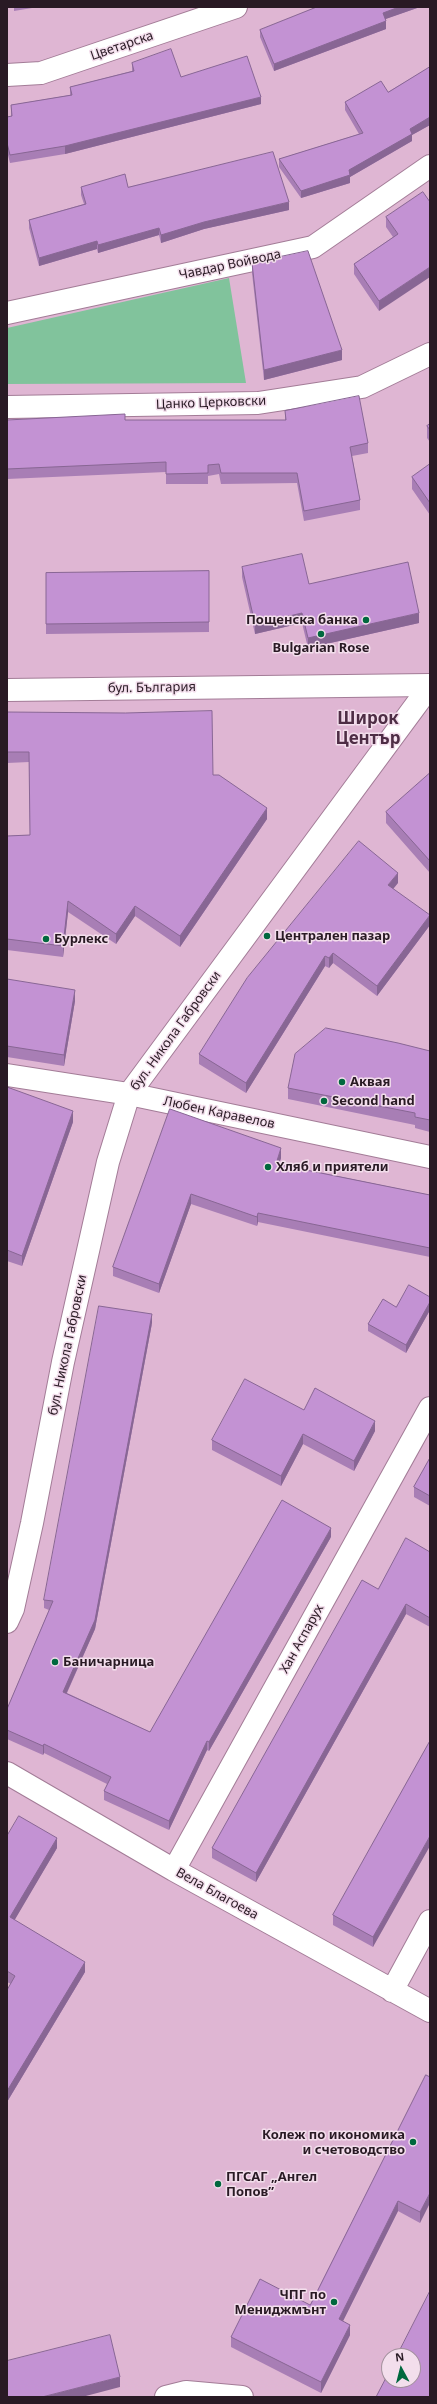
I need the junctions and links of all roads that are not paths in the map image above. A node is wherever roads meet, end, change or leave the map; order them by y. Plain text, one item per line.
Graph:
1 (236, 7) edge
2 (7, 75) edge
3 (430, 166) edge
4 (7, 313) edge
5 (430, 354) edge
6 (7, 407) edge
7 (430, 686) edge
8 (7, 690) edge
9 (7, 1075) edge
10 (129, 1094) junction
11 (430, 1157) edge
12 (430, 1408) edge
13 (7, 1622) edge
14 (7, 1773) edge
15 (174, 1870) junction
16 (430, 1921) edge
17 (392, 1991) junction
18 (430, 2011) edge
19 (166, 2397) edge
20 (242, 2397) edge

1 - 2 street, Цветарска
3 - 4 street, Чавдар Войвода
5 - 6 street, Цанко Церковски
7 - 8 street, бул. България
7 - 10 street, бул. Никола Габровски
9 - 10 street, Любен Каравелов
10 - 11 street, Любен Каравелов
10 - 13 street, бул. Никола Габровски
12 - 15 street, Хан Аспарух
14 - 15 street, Вела Благоева
15 - 17 street, Вела Благоева
16 - 17 street
17 - 18 street, Вела Благоева
19 - 20 street

